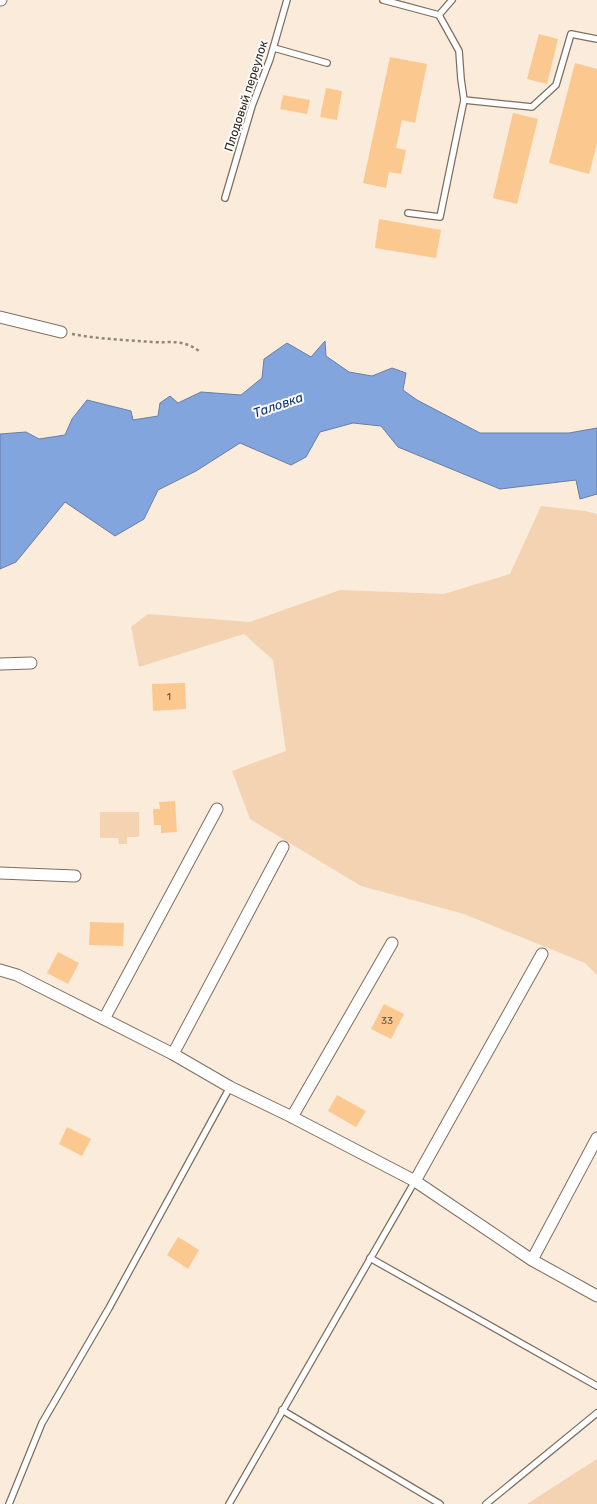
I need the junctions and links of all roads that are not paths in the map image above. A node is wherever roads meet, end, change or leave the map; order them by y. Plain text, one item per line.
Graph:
1 (287, 0) edge
2 (383, 0) edge
3 (452, 0) edge
4 (439, 15) junction
5 (597, 39) edge
6 (274, 48) junction
7 (327, 63) dead end
8 (464, 100) junction
9 (225, 198) dead end
10 (408, 213) dead end
11 (0, 317) edge
12 (61, 332) road end
13 (31, 663) dead end
14 (0, 664) edge
15 (217, 809) dead end
16 (283, 847) dead end
17 (0, 873) edge
18 (75, 876) dead end
19 (392, 943) dead end
20 (542, 954) dead end
21 (0, 970) edge
22 (104, 1019) junction
23 (173, 1054) junction
24 (230, 1086) junction
25 (292, 1117) junction
26 (597, 1138) edge
27 (415, 1181) junction
28 (370, 1258) junction
29 (532, 1260) junction
30 (597, 1296) edge
31 (597, 1386) edge
32 (282, 1410) junction
33 (597, 1412) edge
34 (9, 1504) edge
35 (229, 1504) edge
36 (440, 1504) edge
37 (486, 1504) edge

1 - 6 lane, Плодовый переулок
2 - 4 lane
3 - 4 lane
4 - 8 lane
5 - 8 lane
6 - 7 lane
6 - 9 lane, Плодовый переулок
8 - 10 lane
11 - 12 street
13 - 14 street
15 - 22 street
16 - 23 street
17 - 18 street
19 - 25 street
20 - 27 street
21 - 22 street
22 - 23 street
23 - 24 street
24 - 25 street
24 - 34 lane
25 - 27 street
26 - 29 street
27 - 28 lane
27 - 29 street
28 - 31 lane
28 - 32 lane
29 - 30 street
32 - 35 lane
32 - 36 lane
33 - 37 lane

